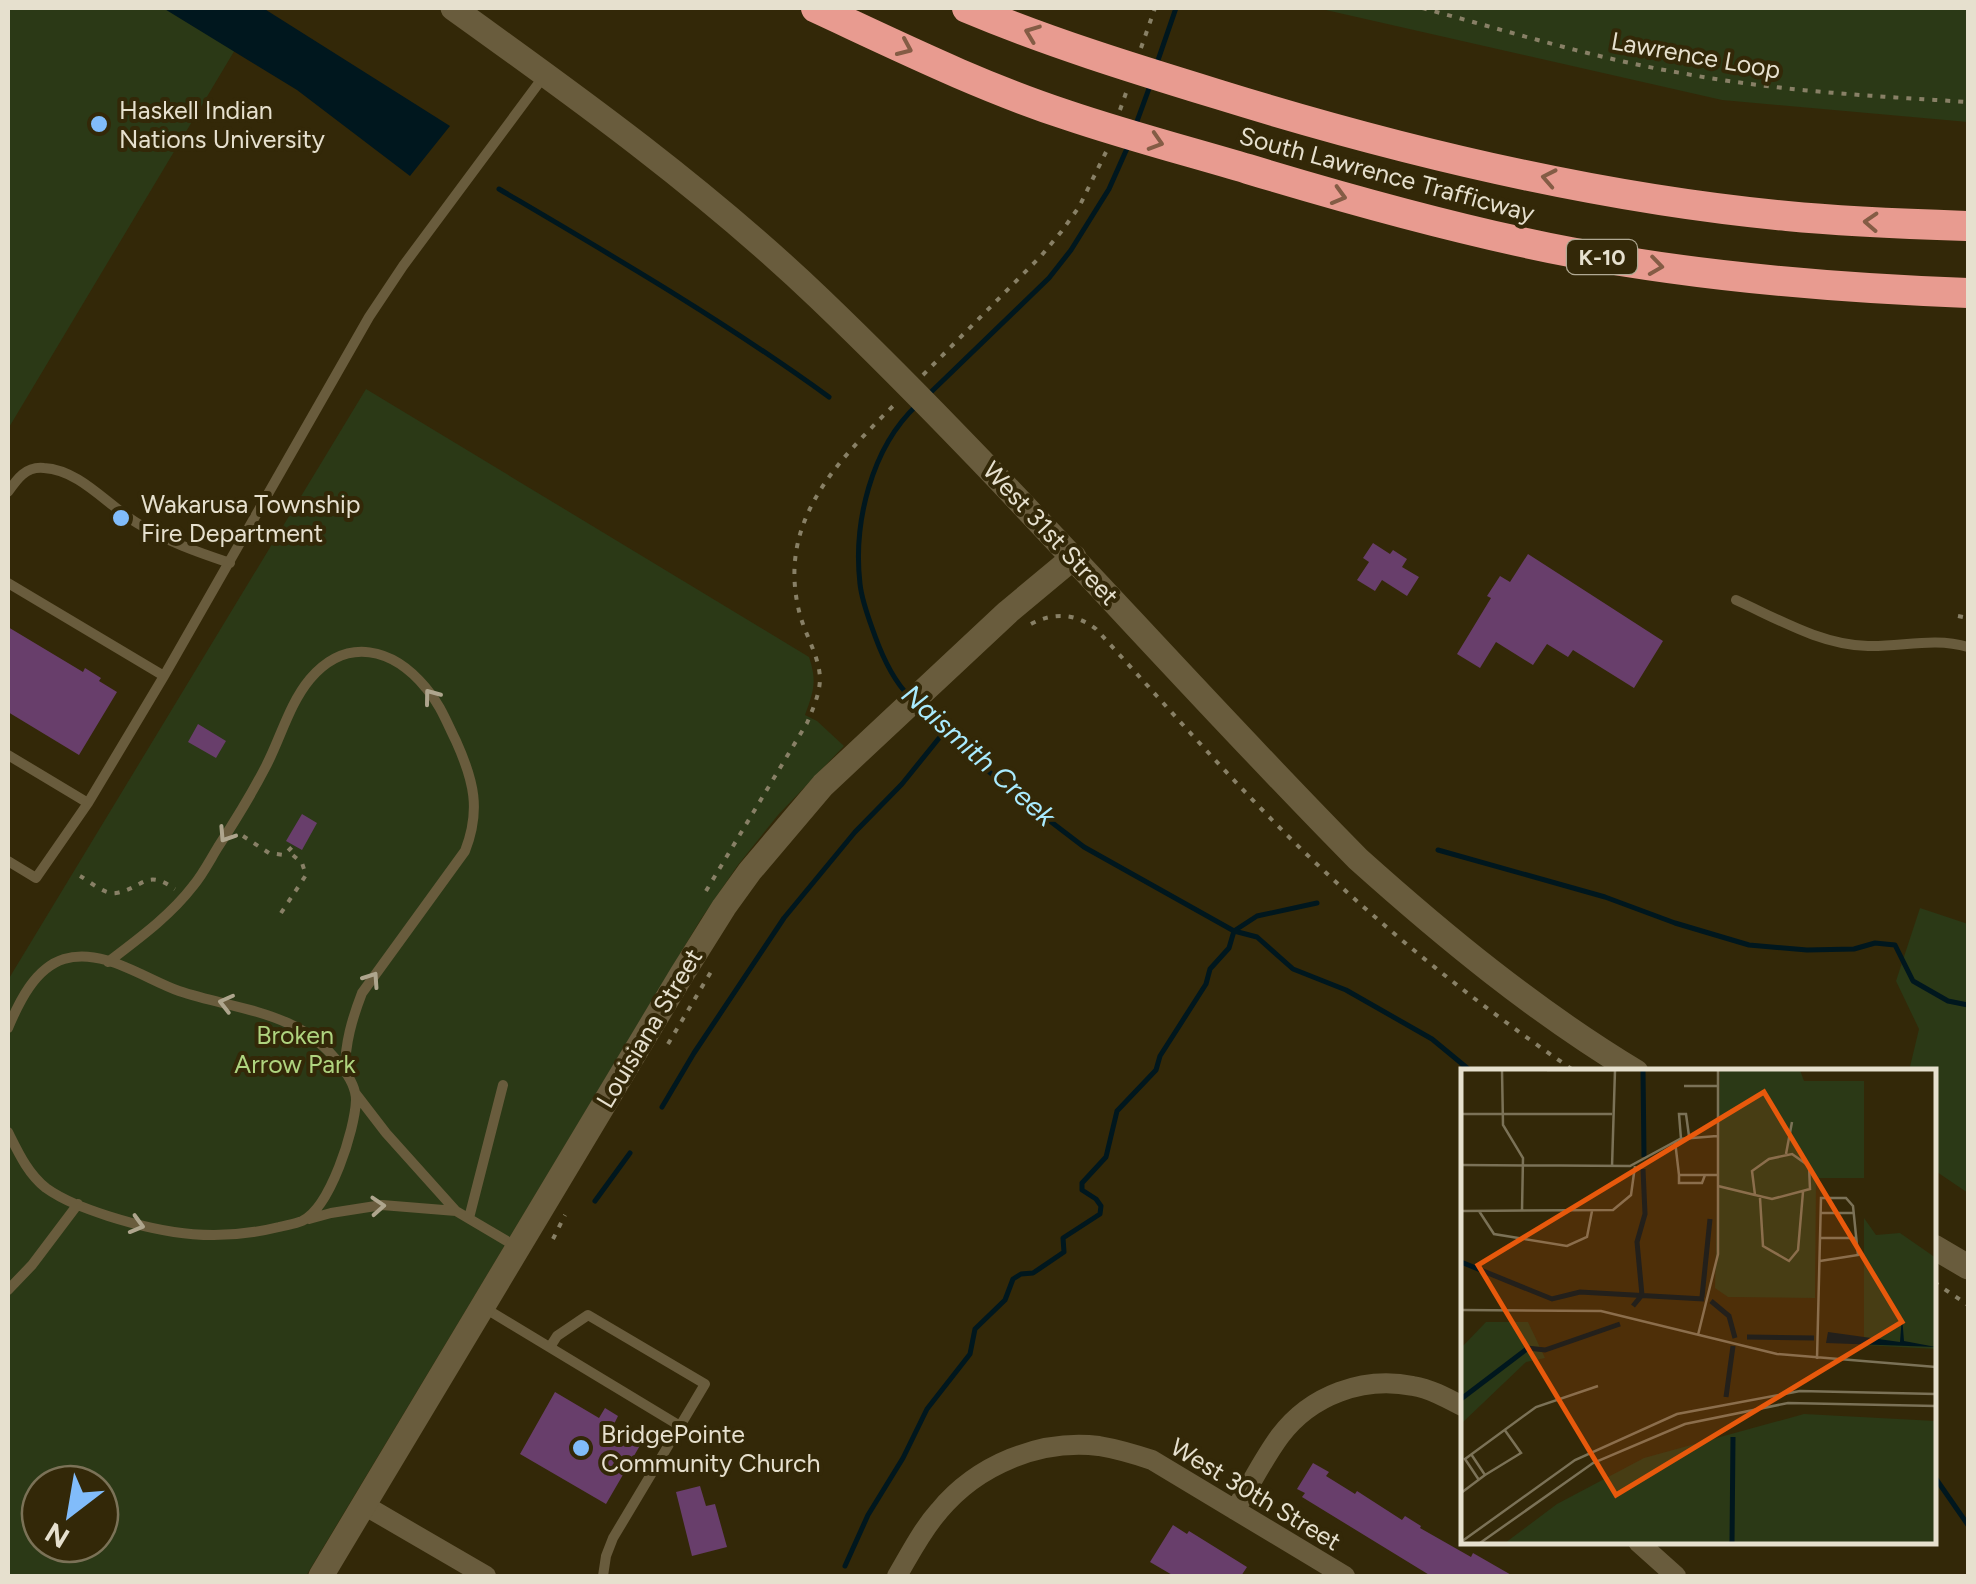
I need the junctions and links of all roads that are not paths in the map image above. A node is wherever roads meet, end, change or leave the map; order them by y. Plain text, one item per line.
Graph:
1 (453, 8) edge
2 (816, 8) edge
3 (966, 8) edge
4 (546, 74) junction
5 (1968, 226) edge
6 (1968, 293) edge
7 (8, 492) edge
8 (1074, 556) junction
9 (230, 563) junction
10 (8, 583) edge
11 (1736, 600) dead end
12 (1968, 647) edge
13 (164, 676) junction
14 (8, 755) edge
15 (88, 803) junction
16 (8, 862) edge
17 (108, 962) junction
18 (8, 1028) edge
19 (1631, 1069) edge
20 (345, 1071) junction
21 (503, 1085) dead end
22 (356, 1094) junction
23 (8, 1132) edge
24 (78, 1204) junction
25 (456, 1211) junction
26 (469, 1218) junction
27 (302, 1221) junction
28 (518, 1247) junction
29 (1936, 1248) edge
30 (1968, 1268) edge
31 (8, 1290) edge
32 (482, 1306) junction
33 (550, 1348) junction
34 (1461, 1405) edge
35 (680, 1426) junction
36 (364, 1505) junction
37 (1235, 1510) junction
38 (1640, 1544) edge
39 (321, 1576) edge
40 (486, 1576) edge
41 (603, 1576) edge
42 (897, 1576) edge
43 (1346, 1576) edge
44 (1676, 1576) edge

1 - 4 main road, West 31st Street
2 -> 6 highway, South Lawrence Trafficway / K-10
5 -> 3 highway, South Lawrence Trafficway
4 - 8 main road, West 31st Street
4 - 9 lane
7 - 9 lane
8 - 19 main road, West 31st Street
8 - 28 main road, Louisiana Street
9 - 13 lane
10 - 13 lane
11 - 12 lane
13 - 15 lane
14 - 15 lane
15 - 16 lane
17 - 18 lane
20 -> 17 lane
20 -> 17 lane
20 - 22 lane
21 - 26 lane
22 - 25 lane
22 - 27 lane
23 - 24 lane
24 -> 27 lane
24 - 31 lane
25 - 26 lane
27 -> 25 lane
26 - 28 lane
28 - 32 main road, Louisiana Street
29 - 30 main road
32 - 33 lane
32 - 36 main road, Louisiana Street
33 - 35 lane
33 - 35 lane
34 - 37 street
35 - 41 lane
36 - 39 main road, Louisiana Street
36 - 40 street
37 - 42 street, West 30th Street
37 - 43 street, West 30th Street
38 - 44 street

